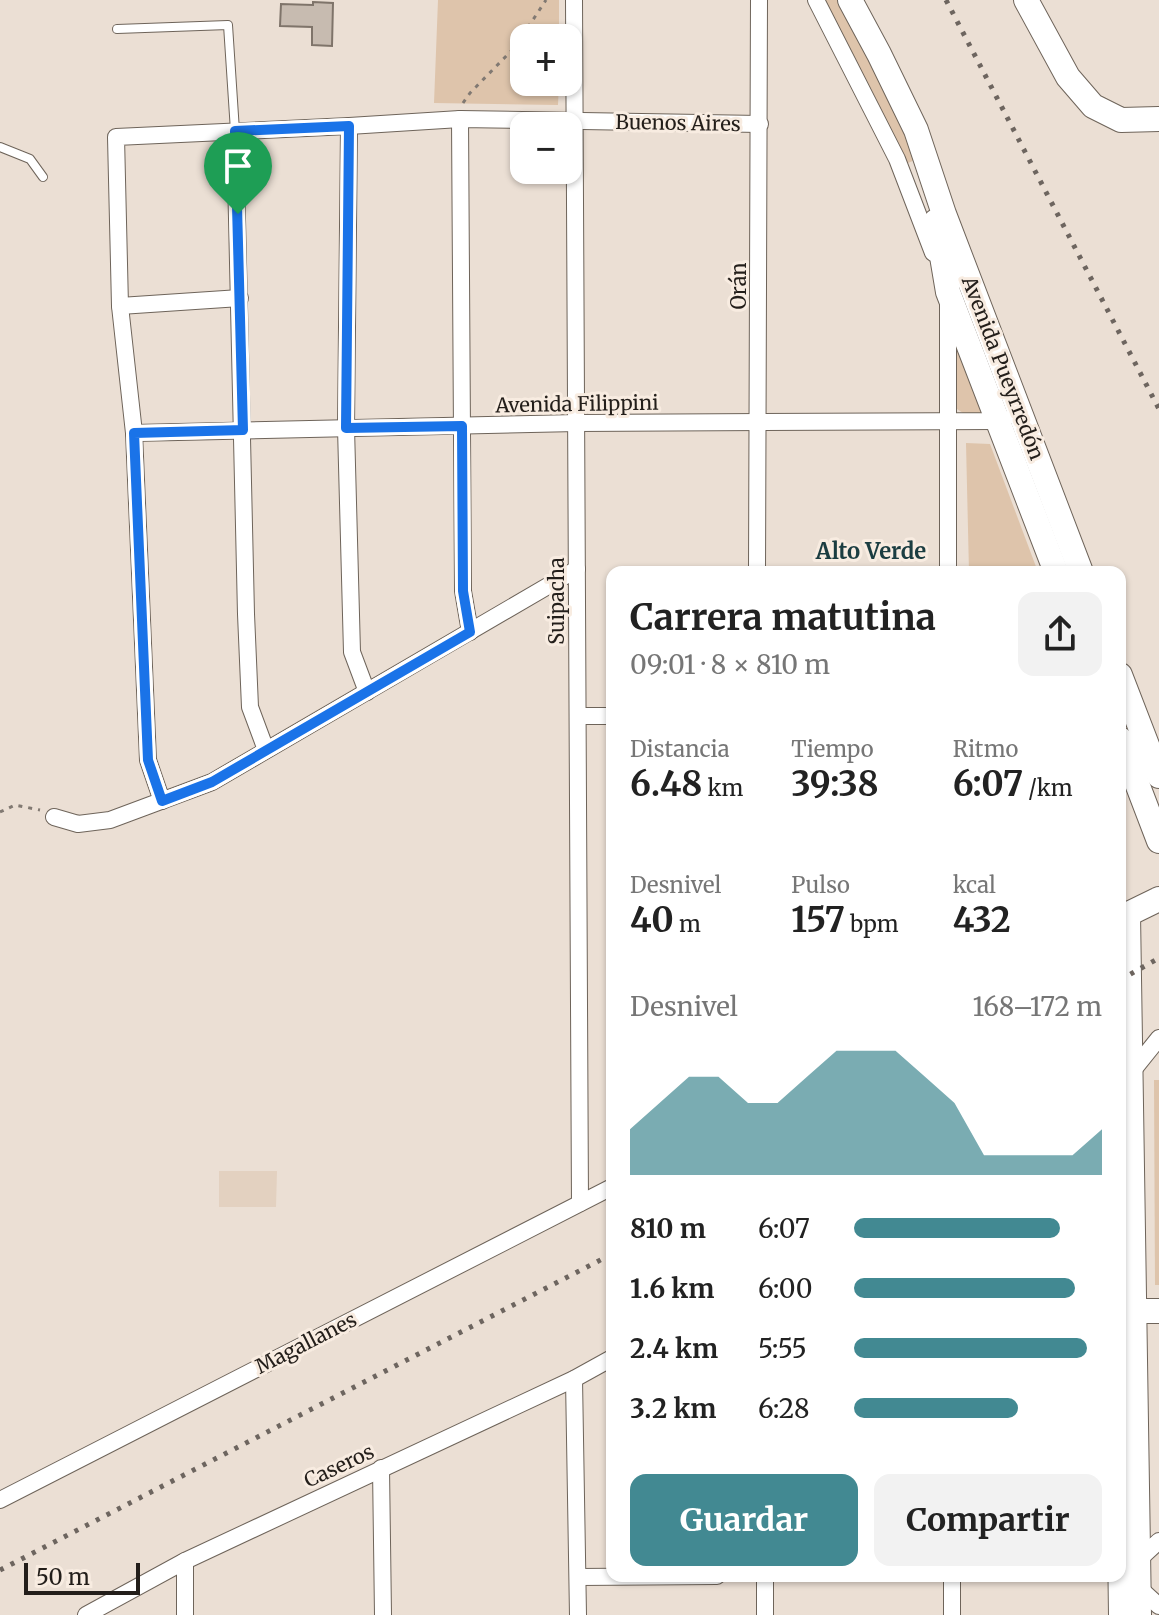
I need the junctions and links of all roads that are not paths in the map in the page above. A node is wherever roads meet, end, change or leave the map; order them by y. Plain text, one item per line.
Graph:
1 (574, 0) edge
2 (759, 0) edge
3 (816, 0) edge
4 (850, 0) edge
5 (1026, 0) edge
6 (117, 29) dead end
7 (575, 112) edge
8 (460, 119) junction
9 (1159, 119) edge
10 (510, 120) edge
11 (582, 121) edge
12 (760, 124) junction
13 (349, 126) junction
14 (235, 131) junction
15 (0, 147) edge
16 (927, 164) junction
17 (43, 177) dead end
18 (575, 184) edge
19 (948, 292) junction
20 (240, 298) junction
21 (120, 306) junction
22 (1009, 417) junction
23 (947, 420) junction
24 (758, 421) junction
25 (577, 423) junction
26 (462, 426) junction
27 (346, 428) junction
28 (243, 430) junction
29 (134, 433) junction
30 (757, 566) edge
31 (948, 566) edge
32 (1054, 566) edge
33 (1078, 566) edge
34 (577, 569) junction
35 (470, 632) junction
36 (367, 692) junction
37 (1126, 712) edge
38 (578, 716) junction
39 (606, 716) edge
40 (266, 750) junction
41 (1126, 755) edge
42 (1159, 776) edge
43 (162, 801) junction
44 (54, 817) road end
45 (1159, 841) edge
46 (1159, 899) edge
47 (1126, 915) edge
48 (1159, 1038) edge
49 (1126, 1076) edge
50 (1126, 1095) edge
51 (606, 1190) edge
52 (580, 1203) junction
53 (1138, 1311) edge
54 (606, 1361) edge
55 (574, 1379) junction
56 (381, 1468) junction
57 (0, 1500) edge
58 (1159, 1541) edge
59 (185, 1561) junction
60 (1129, 1574) edge
61 (578, 1577) junction
62 (606, 1577) edge
63 (765, 1582) edge
64 (952, 1582) edge
65 (1159, 1606) edge
66 (86, 1615) edge
67 (185, 1615) edge
68 (383, 1615) edge
69 (578, 1615) edge
70 (765, 1615) edge
71 (952, 1615) edge
72 (1121, 1615) edge
73 (1139, 1615) edge

1 - 7 street, Suipacha
2 - 12 street, Orán
3 - 19 street, Avenida Pueyrredón
4 - 16 street, Avenida Pueyrredón
5 - 9 street
6 - 14 lane
8 - 10 street, Buenos Aires
8 - 13 street, Buenos Aires
8 - 26 street
11 - 12 street, Buenos Aires
12 - 24 street, Orán
13 - 14 street, Buenos Aires
13 - 27 street
14 - 20 street
14 - 21 street, Buenos Aires
15 - 17 lane
16 - 19 street, Avenida Pueyrredón
16 - 22 street, Avenida Pueyrredón
18 - 25 street, Suipacha
19 - 22 street, Avenida Pueyrredón
19 - 23 street
20 - 21 street
20 - 28 street
21 - 29 street
22 - 23 street, Avenida Filippini
22 - 32 street, Avenida Pueyrredón
22 - 33 street, Avenida Pueyrredón
23 - 24 street, Avenida Filippini
23 - 31 street
24 - 25 street, Avenida Filippini
24 - 30 street, Orán
25 - 26 street, Avenida Filippini
25 - 34 street, Suipacha
26 - 27 street, Avenida Filippini
26 - 35 street
27 - 28 street, Avenida Filippini
27 - 36 street
28 - 29 street, Avenida Filippini
28 - 40 street
29 - 43 street
34 - 35 street
34 - 38 street, Suipacha
35 - 36 street
36 - 40 street
37 - 42 street
38 - 39 street
38 - 52 street, Suipacha
40 - 43 street
41 - 45 street
43 - 44 street
46 - 47 street
48 - 49 street
50 - 53 street
51 - 52 street, Magallanes
52 - 57 street, Magallanes
53 - 60 street
54 - 55 street, Caseros
55 - 56 street, Caseros
55 - 61 street
56 - 59 street, Caseros
56 - 68 street
58 - 60 street
59 - 66 street, Caseros
59 - 67 street
60 - 65 street
60 - 72 street
60 - 73 street
61 - 62 street
61 - 69 street
63 - 70 street
64 - 71 street

